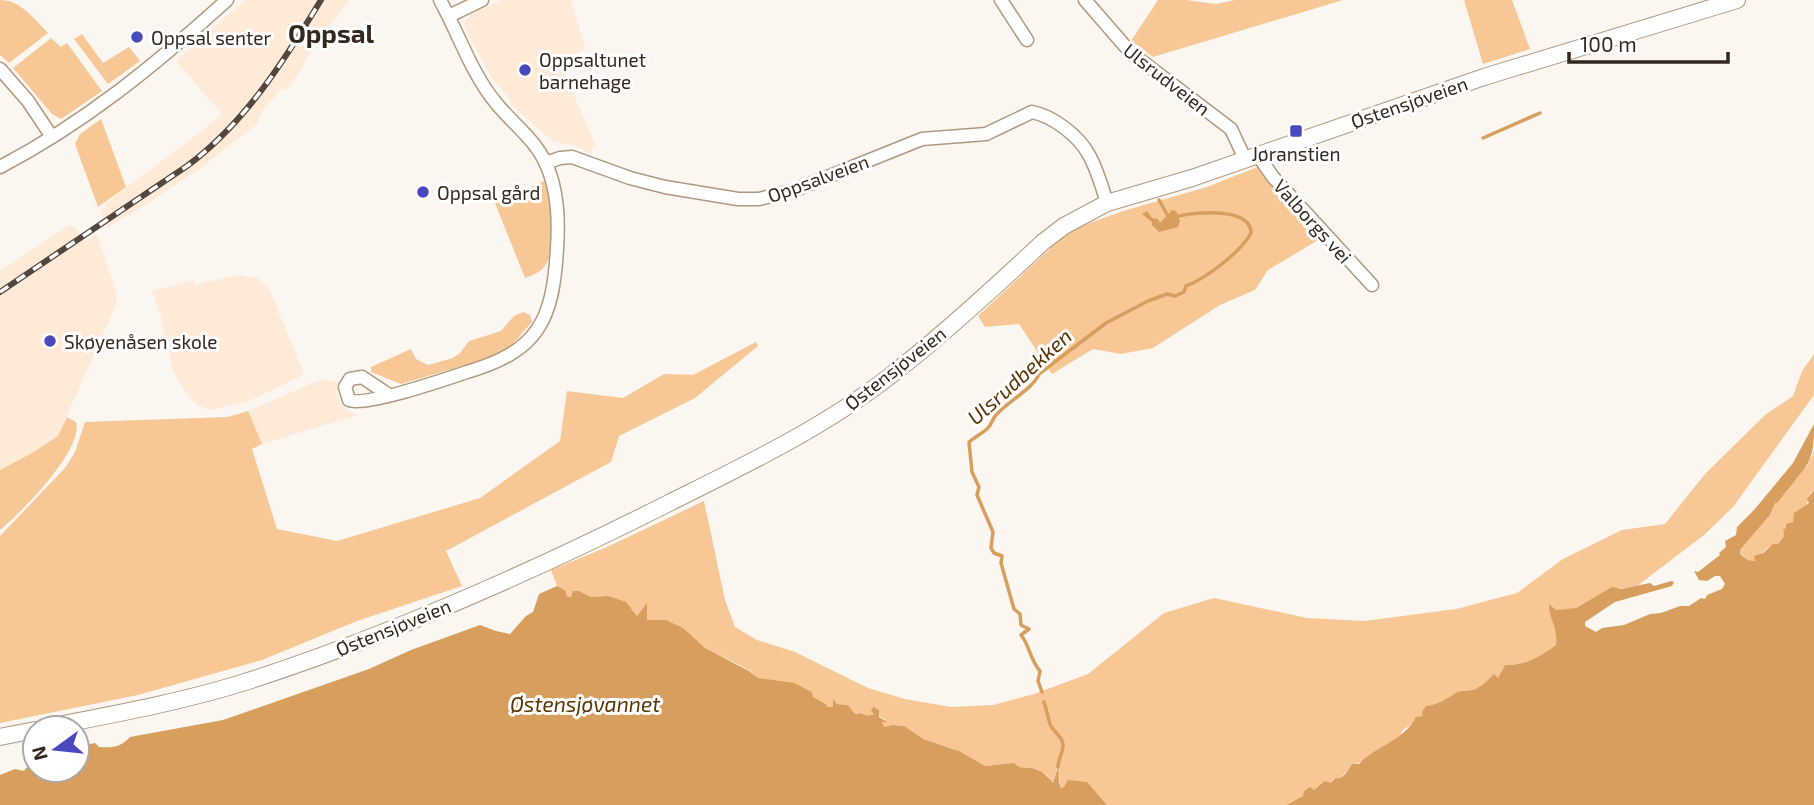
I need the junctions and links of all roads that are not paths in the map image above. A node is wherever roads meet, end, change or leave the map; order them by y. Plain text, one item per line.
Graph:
1 (227, 0) edge
2 (440, 0) edge
3 (482, 0) edge
4 (1001, 0) edge
5 (1085, 0) edge
6 (1737, 0) edge
7 (449, 16) junction
8 (1027, 40) dead end
9 (0, 69) edge
10 (52, 137) junction
11 (1251, 156) junction
12 (546, 163) junction
13 (0, 167) edge
14 (1107, 203) junction
15 (1372, 285) dead end
16 (389, 395) dead end
17 (91, 718) edge
18 (21, 733) edge
19 (0, 737) edge

1 - 10 street
2 - 7 street
3 - 7 street
4 - 8 street
5 - 11 street, Ulsrudveien
6 - 11 main road, Østensjøveien
7 - 12 street
9 - 10 street
10 - 13 street
11 - 14 main road, Østensjøveien
11 - 15 street, Valborgs vei
12 - 14 street, Oppsalveien
12 - 16 street
14 - 17 main road, Østensjøveien
18 - 19 main road

